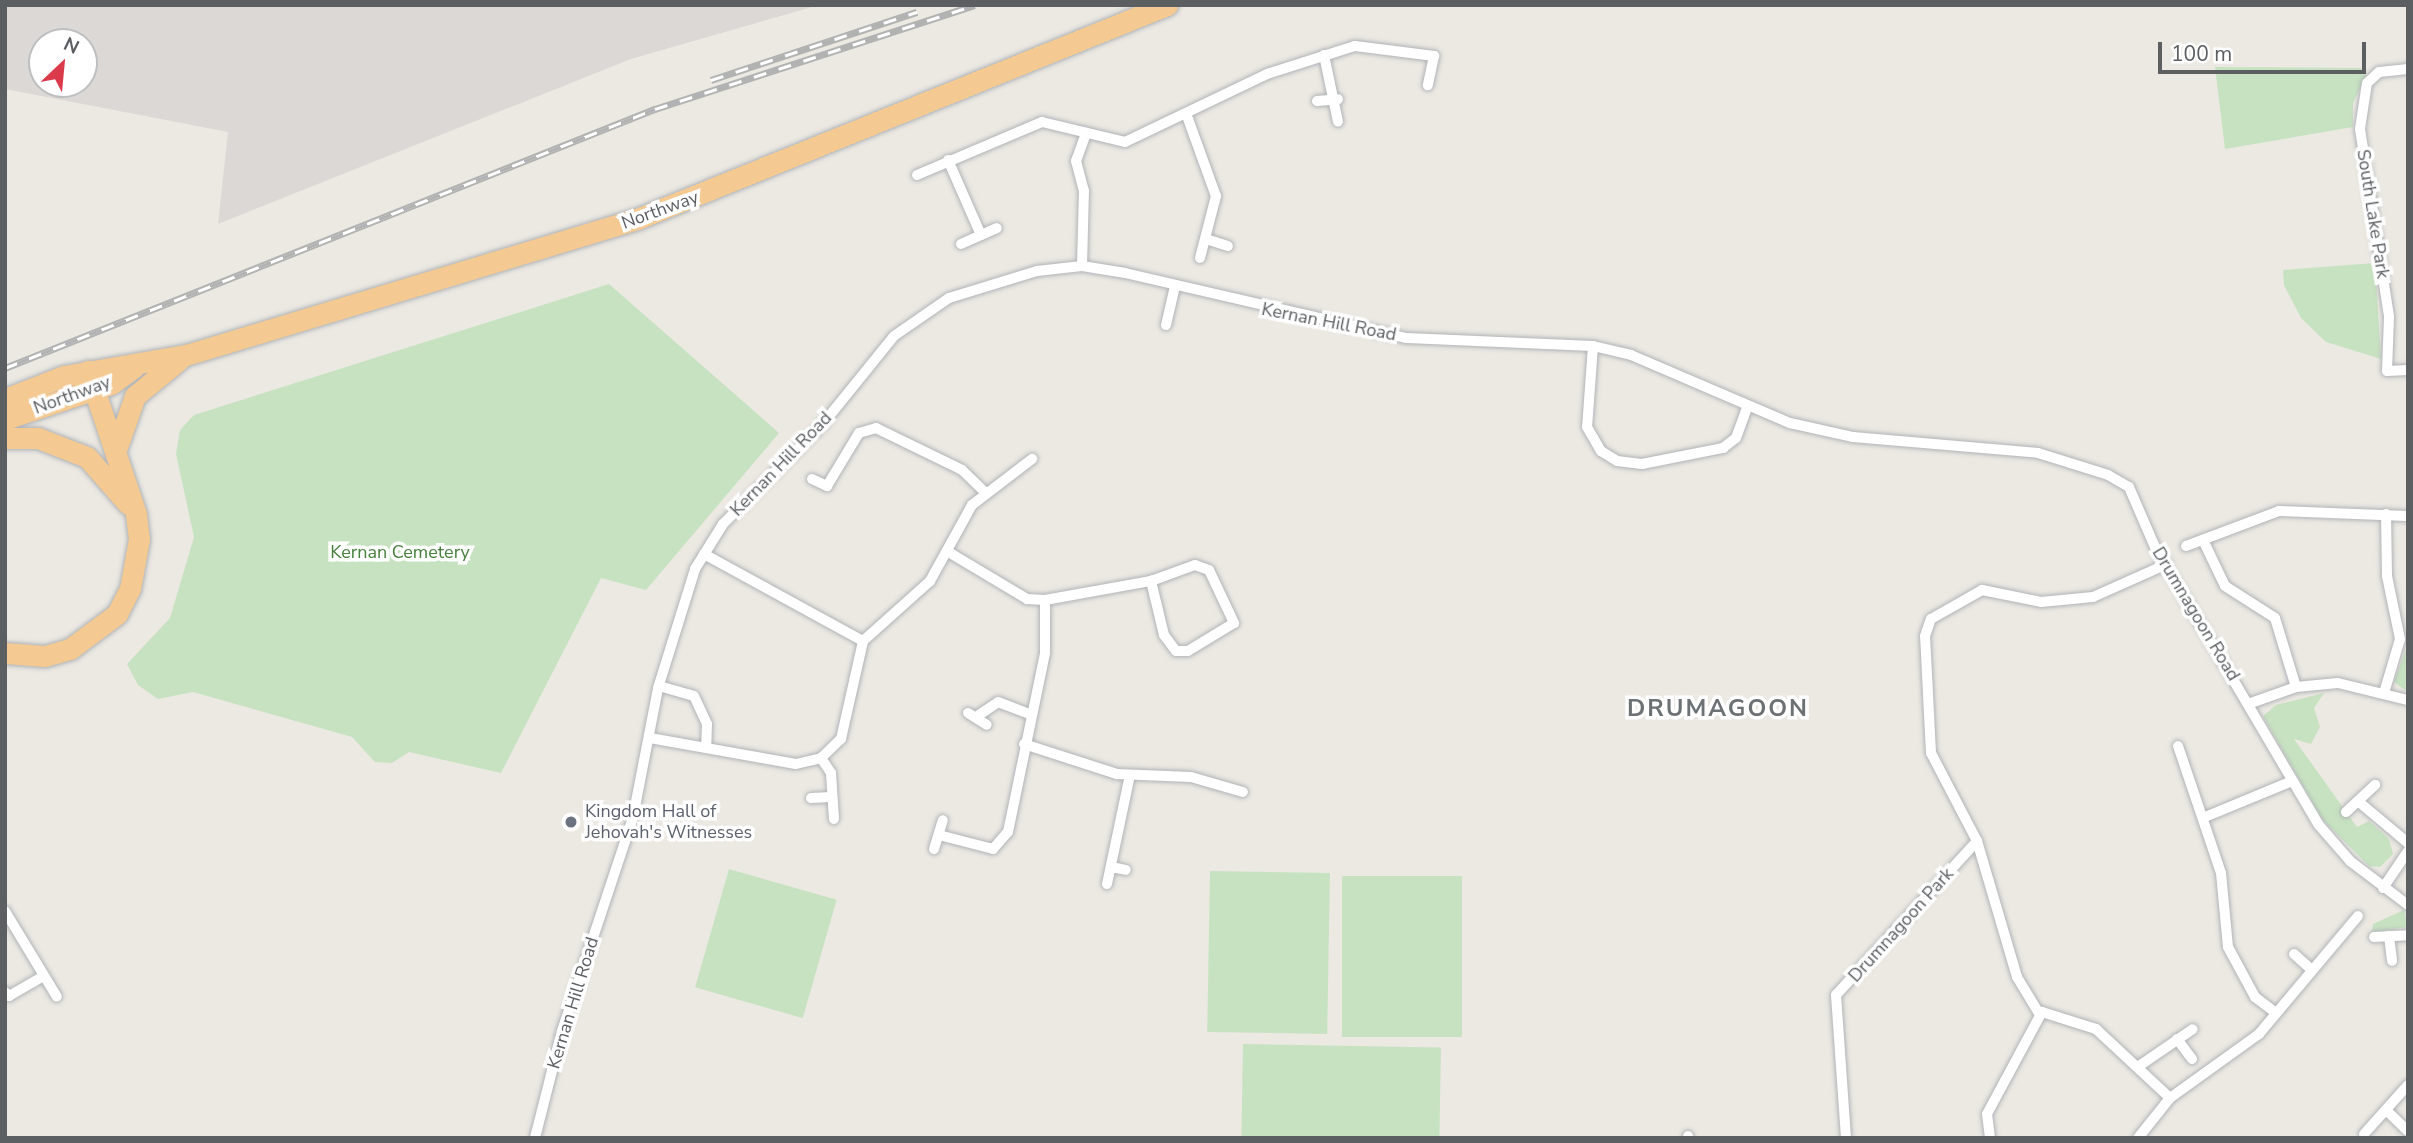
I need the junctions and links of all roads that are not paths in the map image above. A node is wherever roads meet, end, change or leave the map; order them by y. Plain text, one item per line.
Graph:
1 (1167, 5) edge
2 (1324, 55) junction
3 (2408, 69) edge
4 (1428, 85) dead end
5 (1338, 99) junction
6 (1317, 101) dead end
7 (1187, 116) junction
8 (1338, 122) dead end
9 (1086, 133) junction
10 (948, 160) junction
11 (917, 175) dead end
12 (997, 228) dead end
13 (981, 235) junction
14 (1206, 239) junction
15 (961, 244) dead end
16 (1228, 246) dead end
17 (1200, 258) dead end
18 (1082, 267) junction
19 (1175, 286) junction
20 (1166, 325) dead end
21 (1592, 346) junction
22 (186, 355) junction
23 (2408, 370) edge
24 (91, 379) junction
25 (1713, 393) joint
26 (5, 399) edge
27 (1746, 407) junction
28 (5, 411) edge
29 (5, 419) edge
30 (5, 438) edge
31 (117, 447) junction
32 (1032, 459) dead end
33 (812, 479) dead end
34 (985, 492) junction
35 (136, 514) junction
36 (2386, 514) junction
37 (2408, 516) edge
38 (2203, 540) junction
39 (2186, 546) dead end
40 (950, 552) junction
41 (704, 554) junction
42 (2167, 564) junction
43 (1152, 582) junction
44 (1045, 600) junction
45 (2404, 639) edge
46 (863, 641) junction
47 (5, 653) edge
48 (659, 686) junction
49 (2296, 687) junction
50 (2384, 693) junction
51 (2408, 700) edge
52 (2248, 704) junction
53 (1030, 714) junction
54 (987, 724) dead end
55 (650, 738) junction
56 (1024, 744) junction
57 (2178, 746) dead end
58 (706, 747) junction
59 (821, 758) junction
60 (1130, 775) junction
61 (2290, 782) junction
62 (2375, 785) dead end
63 (1243, 792) dead end
64 (832, 797) junction
65 (811, 798) dead end
66 (2359, 802) junction
67 (2346, 812) dead end
68 (2205, 817) junction
69 (834, 819) dead end
70 (943, 820) dead end
71 (939, 835) junction
72 (1977, 841) junction
73 (2408, 843) edge
74 (934, 849) dead end
75 (2408, 851) edge
76 (1111, 867) junction
77 (1126, 870) dead end
78 (1107, 884) dead end
79 (2383, 888) junction
80 (2408, 905) edge
81 (5, 911) edge
82 (2358, 916) dead end
83 (2408, 935) edge
84 (2389, 936) junction
85 (2374, 937) dead end
86 (2294, 954) dead end
87 (2392, 961) dead end
88 (2312, 970) junction
89 (42, 977) junction
90 (5, 992) edge
91 (57, 997) dead end
92 (2276, 1013) junction
93 (2040, 1015) junction
94 (2193, 1028) dead end
95 (2178, 1039) junction
96 (2192, 1059) dead end
97 (2139, 1066) junction
98 (2408, 1085) edge
99 (2170, 1098) junction
100 (2386, 1110) junction
101 (2408, 1131) edge
102 (2364, 1134) dead end
103 (535, 1138) edge
104 (1846, 1138) edge
105 (1990, 1138) edge
106 (2138, 1138) edge

1 - 22 highway, Northway
2 - 4 street
2 - 5 street
2 - 7 street
3 - 23 street, South Lake Park
5 - 6 street
5 - 8 street
7 - 9 street
7 - 14 street
9 - 10 street
9 - 18 street
10 - 11 street
10 - 13 street
12 - 13 street
13 - 15 street
14 - 16 street
14 - 17 street
18 - 19 street, Kernan Hill Road
18 - 41 street, Kernan Hill Road
19 - 20 street
19 - 21 street, Kernan Hill Road
21 - 25 street, Kernan Hill Road
21 - 27 street
22 - 24 highway, Northway
22 - 31 highway
24 - 26 highway, Northway
24 - 28 highway
24 - 29 highway, Northway
24 - 31 highway
25 - 27 street, Drumnagoon Road
27 - 42 street, Drumnagoon Road
30 - 35 highway
31 - 35 highway
32 - 34 street
33 - 34 street
34 - 40 street
35 - 47 highway
36 - 37 street
36 - 38 street
36 - 45 street
38 - 39 street
38 - 49 street
40 - 44 street
40 - 46 street
41 - 46 street
41 - 48 street, Kernan Hill Road
42 - 52 street, Drumnagoon Road
42 - 72 street
43 - 43 street
43 - 44 street
44 - 53 street
45 - 50 street
46 - 59 street
48 - 55 street, Kernan Hill Road
48 - 58 street
49 - 50 street
49 - 52 street
50 - 51 street
52 - 61 street, Drumnagoon Road
53 - 54 street
53 - 56 street
55 - 58 street
55 - 103 street, Kernan Hill Road
56 - 60 street
56 - 71 street
57 - 68 street
58 - 59 street
59 - 64 street
60 - 63 street
60 - 76 street
61 - 68 street
61 - 79 street, Drumnagoon Road
62 - 66 street
64 - 65 street
64 - 69 street
66 - 67 street
66 - 73 street
68 - 92 street
70 - 71 street
71 - 74 street
72 - 93 street
72 - 104 street, Drumnagoon Park
75 - 79 street
76 - 77 street
76 - 78 street
79 - 80 street, Drumnagoon Road
81 - 89 street
82 - 88 street
83 - 84 street
84 - 85 street
84 - 87 street
86 - 88 street
88 - 92 street
89 - 90 street
89 - 91 street
92 - 99 street
93 - 97 street
93 - 105 street
94 - 95 street
95 - 96 street
95 - 97 street
97 - 99 street
98 - 100 street
99 - 106 street
100 - 101 street
100 - 102 street

